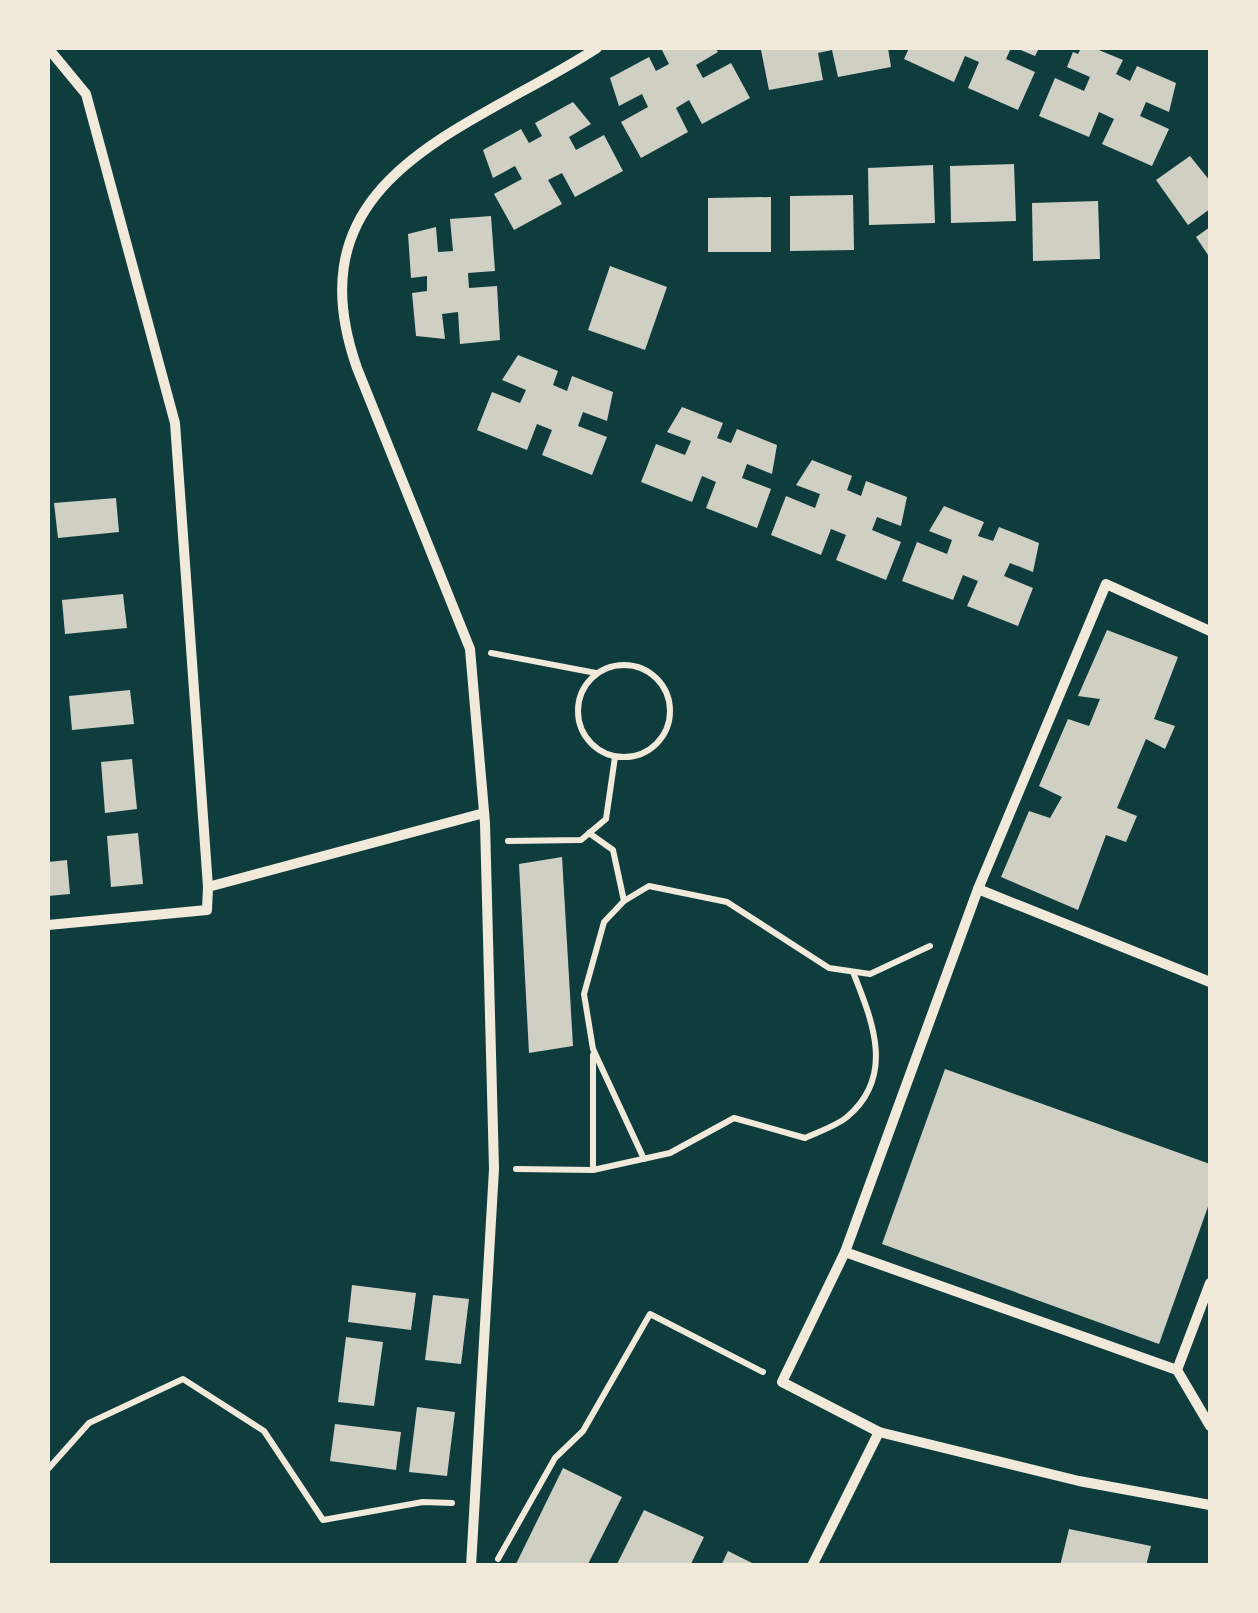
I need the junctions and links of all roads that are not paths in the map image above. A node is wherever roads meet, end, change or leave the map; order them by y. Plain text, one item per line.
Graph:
1 (48, 48) edge
2 (597, 48) edge
3 (1210, 631) edge
4 (484, 812) junction
5 (208, 886) junction
6 (978, 889) junction
7 (48, 925) edge
8 (1210, 982) edge
9 (844, 1252) junction
10 (1210, 1283) edge
11 (1178, 1370) junction
12 (1210, 1426) edge
13 (879, 1432) junction
14 (1210, 1505) edge
15 (470, 1566) edge
16 (812, 1566) edge

1 - 5 street
2 - 4 street
3 - 6 street
4 - 5 street
4 - 15 street
5 - 7 street
6 - 8 street
6 - 9 street
9 - 11 street
9 - 13 street
10 - 11 street
11 - 12 street
13 - 14 street
13 - 16 street

